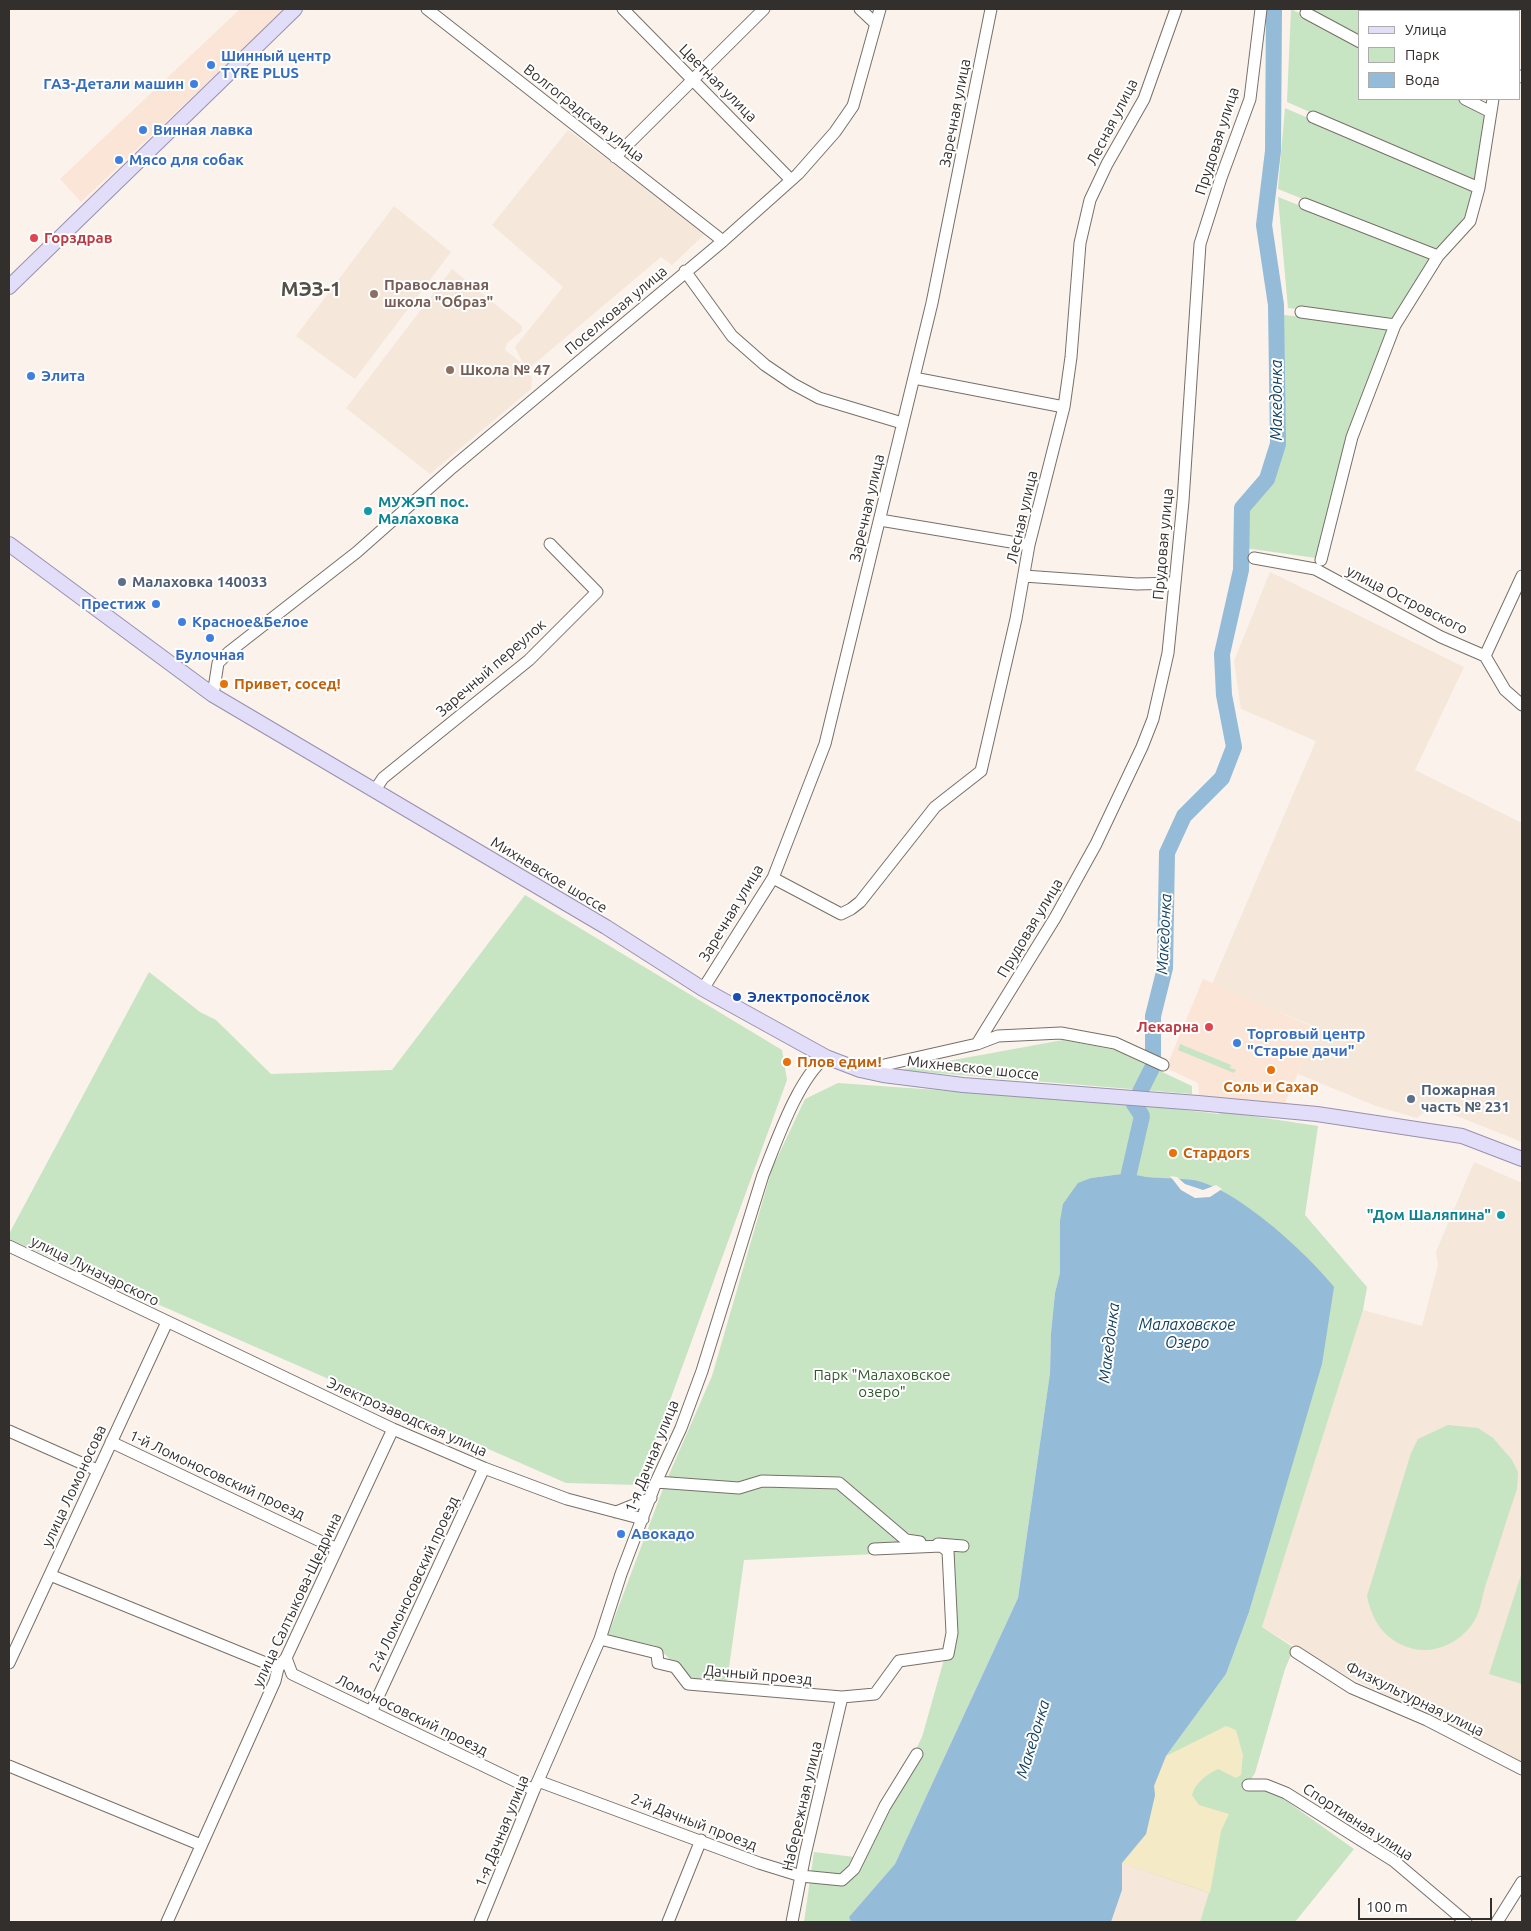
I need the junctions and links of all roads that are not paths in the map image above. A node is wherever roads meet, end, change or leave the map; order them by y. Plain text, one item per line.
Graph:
1 (295, 9) edge
2 (427, 9) edge
3 (623, 9) edge
4 (764, 9) edge
5 (860, 9) edge
6 (880, 9) edge
7 (991, 9) edge
8 (1176, 9) edge
9 (1260, 9) edge
10 (1306, 13) dead end
11 (876, 24) junction
12 (1358, 41) edge
13 (694, 80) junction
14 (1467, 100) edge
15 (1493, 100) edge
16 (1491, 112) junction
17 (1313, 117) dead end
18 (615, 157) junction
19 (791, 180) junction
20 (1479, 188) junction
21 (1305, 204) dead end
22 (723, 241) junction
23 (1438, 256) junction
24 (685, 271) junction
25 (9, 287) edge
26 (1300, 312) dead end
27 (1395, 325) junction
28 (914, 378) junction
29 (1064, 407) junction
30 (902, 423) junction
31 (880, 520) junction
32 (9, 544) edge
33 (550, 544) dead end
34 (1029, 545) junction
35 (1254, 558) dead end
36 (1321, 560) dead end
37 (1024, 576) junction
38 (1522, 576) edge
39 (1175, 583) junction
40 (1485, 656) junction
41 (213, 696) junction
42 (1522, 705) edge
43 (375, 790) junction
44 (773, 878) junction
45 (703, 988) junction
46 (977, 1044) junction
47 (826, 1058) junction
48 (1163, 1065) dead end
49 (860, 1070) junction
50 (1522, 1159) edge
51 (9, 1246) edge
52 (167, 1322) junction
53 (394, 1429) junction
54 (9, 1430) edge
55 (111, 1442) junction
56 (484, 1468) junction
57 (98, 1470) junction
58 (656, 1482) junction
59 (651, 1498) junction
60 (616, 1512) junction
61 (643, 1519) junction
62 (963, 1546) dead end
63 (337, 1549) junction
64 (874, 1549) dead end
65 (50, 1575) junction
66 (600, 1639) junction
67 (1296, 1652) dead end
68 (286, 1658) junction
69 (9, 1663) edge
70 (278, 1668) junction
71 (292, 1674) junction
72 (275, 1681) junction
73 (842, 1697) junction
74 (371, 1712) junction
75 (917, 1754) dead end
76 (9, 1766) edge
77 (1522, 1769) edge
78 (1248, 1785) dead end
79 (536, 1786) junction
80 (701, 1840) junction
81 (200, 1845) junction
82 (801, 1876) junction
83 (1522, 1882) edge
84 (167, 1922) edge
85 (480, 1922) edge
86 (668, 1922) edge
87 (792, 1922) edge
88 (1466, 1922) edge
89 (1497, 1922) edge

1 - 25 main road
2 - 18 street, Волгоградская улица
3 - 13 street, Цветная улица
4 - 13 street
5 - 11 street
6 - 11 street, Поселковая улица
7 - 28 street, Заречная улица
8 - 29 street, Лесная улица
9 - 39 street, Прудовая улица
10 - 12 street
11 - 19 street, Поселковая улица
13 - 18 street
13 - 19 street, Цветная улица
14 - 16 street
15 - 16 street
16 - 20 street
17 - 20 street
18 - 22 street, Волгоградская улица
19 - 22 street, Поселковая улица
20 - 23 street
21 - 23 street
22 - 24 street, Поселковая улица
23 - 27 street
24 - 30 street
24 - 41 street, Поселковая улица
26 - 27 street
27 - 36 street
28 - 29 street
28 - 30 street, Заречная улица
29 - 34 street, Лесная улица
30 - 31 street, Заречная улица
31 - 34 street
31 - 44 street, Заречная улица
32 - 41 main road, Михневское шоссе
33 - 43 street, Заречный переулок
34 - 37 street, Лесная улица
35 - 40 street, улица Островского
37 - 39 street
37 - 44 street, Лесная улица
38 - 40 street
39 - 46 street, Прудовая улица
40 - 42 street
41 - 43 main road, Михневское шоссе
43 - 45 main road, Михневское шоссе
44 - 45 street, Заречная улица
45 - 47 main road, Михневское шоссе
46 - 48 street
46 - 49 street
47 - 49 main road, Михневское шоссе
47 - 58 street, 1-я Дачная улица
49 - 50 main road, Михневское шоссе
51 - 52 street, улица Луначарского
52 - 53 street, Электрозаводская улица
52 - 55 street, улица Ломоносова
53 - 56 street, Электрозаводская улица
53 - 63 street, улица Салтыкова-Щедрина
54 - 57 street
55 - 57 street, улица Ломоносова
55 - 63 street, 1-й Ломоносовский проезд
56 - 60 street, Электрозаводская улица
56 - 74 street, 2-й Ломоносовский проезд
57 - 65 street, улица Ломоносова
58 - 59 street, 1-я Дачная улица
58 - 62 street
59 - 60 street
59 - 61 street, 1-я Дачная улица
60 - 61 street, Электрозаводская улица
61 - 66 street, 1-я Дачная улица
63 - 68 street, улица Салтыкова-Щедрина
64 - 73 street
65 - 69 street, улица Ломоносова
65 - 70 street
66 - 73 street, Дачный проезд
66 - 79 street, 1-я Дачная улица
67 - 77 street, Физкультурная улица
68 - 70 street, улица Салтыкова-Щедрина
68 - 71 street
70 - 72 street, улица Салтыкова-Щедрина
71 - 72 street
71 - 74 street, Ломоносовский проезд
72 - 81 street, улица Салтыкова-Щедрина
73 - 82 street, Набережная улица
74 - 79 street, Ломоносовский проезд
75 - 82 street, 2-й Дачный проезд
76 - 81 street
78 - 88 street, Спортивная улица
79 - 80 street, 2-й Дачный проезд
79 - 85 street, 1-я Дачная улица
80 - 82 street, 2-й Дачный проезд
80 - 86 street
81 - 84 street, улица Салтыкова-Щедрина
82 - 87 street, Набережная улица
83 - 89 street

